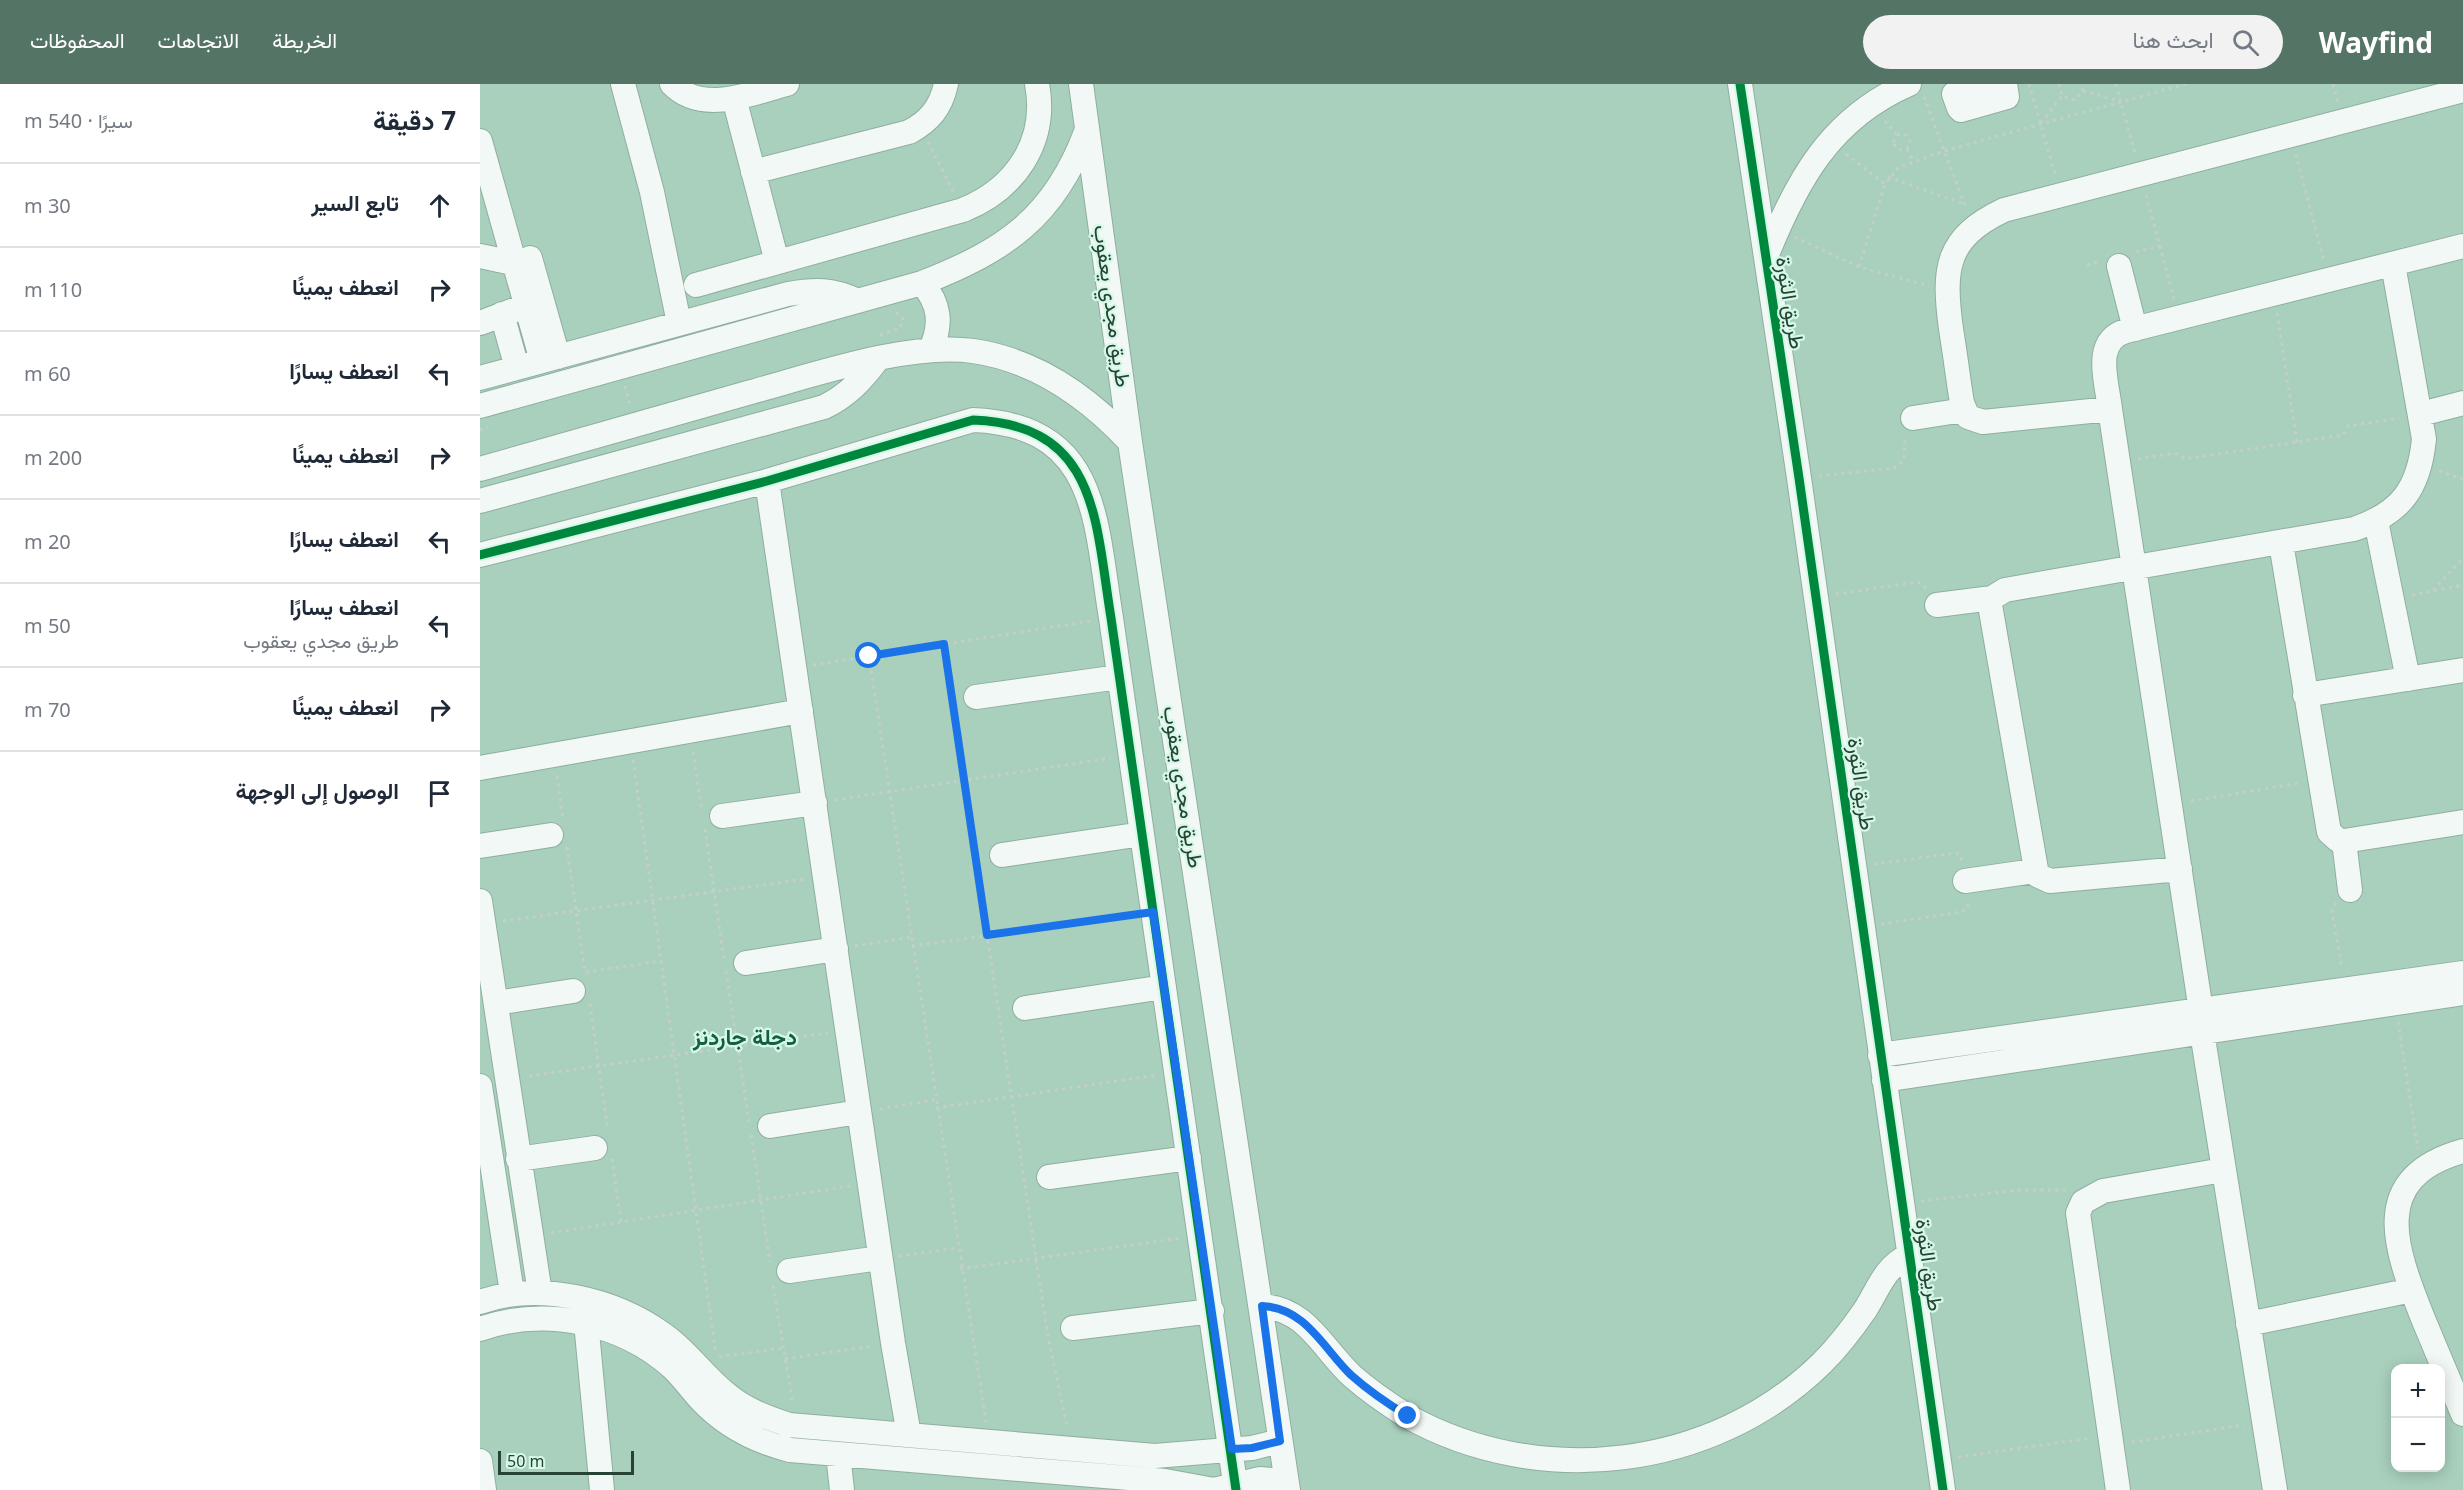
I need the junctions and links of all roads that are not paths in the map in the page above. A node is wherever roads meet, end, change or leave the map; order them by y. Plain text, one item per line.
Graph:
1 (623, 84) edge
2 (672, 84) edge
3 (787, 84) edge
4 (946, 84) edge
5 (1038, 84) edge
6 (1081, 84) edge
7 (1740, 84) edge
8 (1988, 84) edge
9 (2005, 84) edge
10 (1910, 87) edge
11 (2463, 90) edge
12 (734, 98) junction
13 (1088, 129) junction
14 (480, 141) edge
15 (753, 172) junction
16 (2463, 246) edge
17 (480, 256) edge
18 (1765, 259) junction
19 (522, 261) junction
20 (777, 262) junction
21 (2392, 264) junction
22 (2119, 267) dead end
23 (922, 283) junction
24 (696, 285) dead end
25 (858, 301) junction
26 (526, 307) junction
27 (502, 314) junction
28 (480, 323) edge
29 (679, 323) junction
30 (2135, 329) junction
31 (931, 349) junction
32 (550, 359) junction
33 (877, 360) junction
34 (517, 368) junction
35 (480, 378) edge
36 (2463, 403) edge
37 (2110, 409) junction
38 (1964, 410) junction
39 (2421, 414) junction
40 (486, 416) edge
41 (1913, 418) road end
42 (1130, 442) junction
43 (480, 468) edge
44 (767, 481) junction
45 (480, 501) edge
46 (2376, 521) junction
47 (2281, 543) junction
48 (480, 555) edge
49 (2134, 568) junction
50 (1992, 598) junction
51 (1937, 605) road end
52 (2463, 670) edge
53 (1119, 677) junction
54 (2408, 679) junction
55 (2305, 695) junction
56 (976, 697) dead end
57 (801, 711) junction
58 (480, 768) edge
59 (814, 803) junction
60 (722, 816) dead end
61 (2463, 822) edge
62 (1142, 834) junction
63 (550, 835) dead end
64 (2344, 841) junction
65 (480, 846) edge
66 (1002, 855) dead end
67 (2180, 869) junction
68 (2034, 871) junction
69 (1965, 881) road end
70 (2350, 890) road end
71 (482, 912) edge
72 (836, 949) junction
73 (746, 963) dead end
74 (2463, 973) edge
75 (579, 982) road end
76 (1164, 987) junction
77 (2463, 993) edge
78 (496, 1003) junction
79 (1025, 1008) dead end
80 (2201, 1021) junction
81 (1881, 1055) junction
82 (1884, 1080) junction
83 (480, 1086) edge
84 (859, 1112) junction
85 (770, 1126) dead end
86 (595, 1148) dead end
87 (2463, 1151) edge
88 (1189, 1158) junction
89 (519, 1159) junction
90 (486, 1164) edge
91 (2223, 1170) junction
92 (1049, 1177) dead end
93 (1909, 1255) junction
94 (880, 1258) junction
95 (777, 1273) road end
96 (2412, 1290) junction
97 (526, 1293) junction
98 (480, 1302) edge
99 (1262, 1306) junction
100 (1212, 1311) junction
101 (530, 1320) junction
102 (586, 1322) junction
103 (2248, 1324) junction
104 (1073, 1328) dead end
105 (480, 1329) edge
106 (2463, 1414) edge
107 (793, 1425) junction
108 (909, 1435) junction
109 (1280, 1441) junction
110 (1232, 1449) junction
111 (790, 1450) junction
112 (838, 1455) junction
113 (480, 1461) edge
114 (1141, 1485) edge
115 (1287, 1485) edge
116 (1236, 1488) edge
117 (484, 1490) edge
118 (602, 1490) edge
119 (842, 1490) edge
120 (1943, 1490) edge
121 (2118, 1490) edge
122 (2275, 1490) edge

1 - 29 street
2 - 12 street
3 - 12 street
4 - 15 street
5 - 20 street
6 - 13 street, طريق مجدي يعقوب
7 - 18 street, طريق الثورة
8 - 9 street
10 - 18 street
11 - 38 street
12 - 15 street
13 - 23 street
13 - 42 street, طريق مجدي يعقوب
14 - 19 street
15 - 20 street
16 - 21 street
17 - 19 street
18 - 81 street, طريق الثورة
19 - 26 street
19 - 32 street
20 - 24 street
21 - 30 street
21 - 39 street
22 - 30 street
23 - 25 street
23 - 31 street
25 - 29 street
25 - 40 street
26 - 27 street
26 - 32 street
27 - 28 street
27 - 34 street
29 - 32 street
30 - 37 street
31 - 33 street
31 - 42 street
32 - 34 street
33 - 43 street
33 - 45 street
34 - 35 street
36 - 39 street
37 - 38 street
37 - 49 street
38 - 41 street
39 - 46 street
42 - 99 street, طريق مجدي يعقوب
44 - 48 street
44 - 53 street
44 - 57 street
46 - 47 street
46 - 54 street
47 - 49 street
47 - 55 street
49 - 50 street
49 - 67 street
50 - 51 street
50 - 68 street
52 - 54 street
53 - 56 street
53 - 62 street
54 - 55 street
55 - 64 street
57 - 58 street
57 - 59 street
59 - 60 street
59 - 72 street
61 - 64 street
62 - 66 street
62 - 76 street
63 - 65 street
64 - 70 street
67 - 68 street
67 - 80 street
68 - 69 street
71 - 78 street
72 - 73 street
72 - 84 street
74 - 80 street
75 - 78 street
76 - 79 street
76 - 88 street
77 - 80 street
78 - 89 street
80 - 81 street
80 - 82 street
80 - 91 street
81 - 82 street, طريق الثورة
82 - 93 street, طريق الثورة
83 - 90 street
84 - 85 street
84 - 94 street
86 - 89 street
87 - 96 street
88 - 92 street
88 - 100 street
89 - 97 street
90 - 97 street
91 - 103 street
91 - 121 street
93 - 99 street
93 - 120 street, طريق الثورة
94 - 95 street
94 - 108 street
96 - 103 street
96 - 106 street
97 - 98 street
97 - 101 street
97 - 107 street
99 - 109 street, طريق مجدي يعقوب
100 - 104 street
100 - 110 street
101 - 102 street
101 - 105 street
102 - 111 street
102 - 118 street
103 - 122 street
107 - 108 street
107 - 111 street
108 - 110 street
109 - 110 street
109 - 115 street, طريق مجدي يعقوب
110 - 116 street
111 - 112 street
112 - 114 street
112 - 119 street
113 - 117 street
114 - 116 street
115 - 116 street

